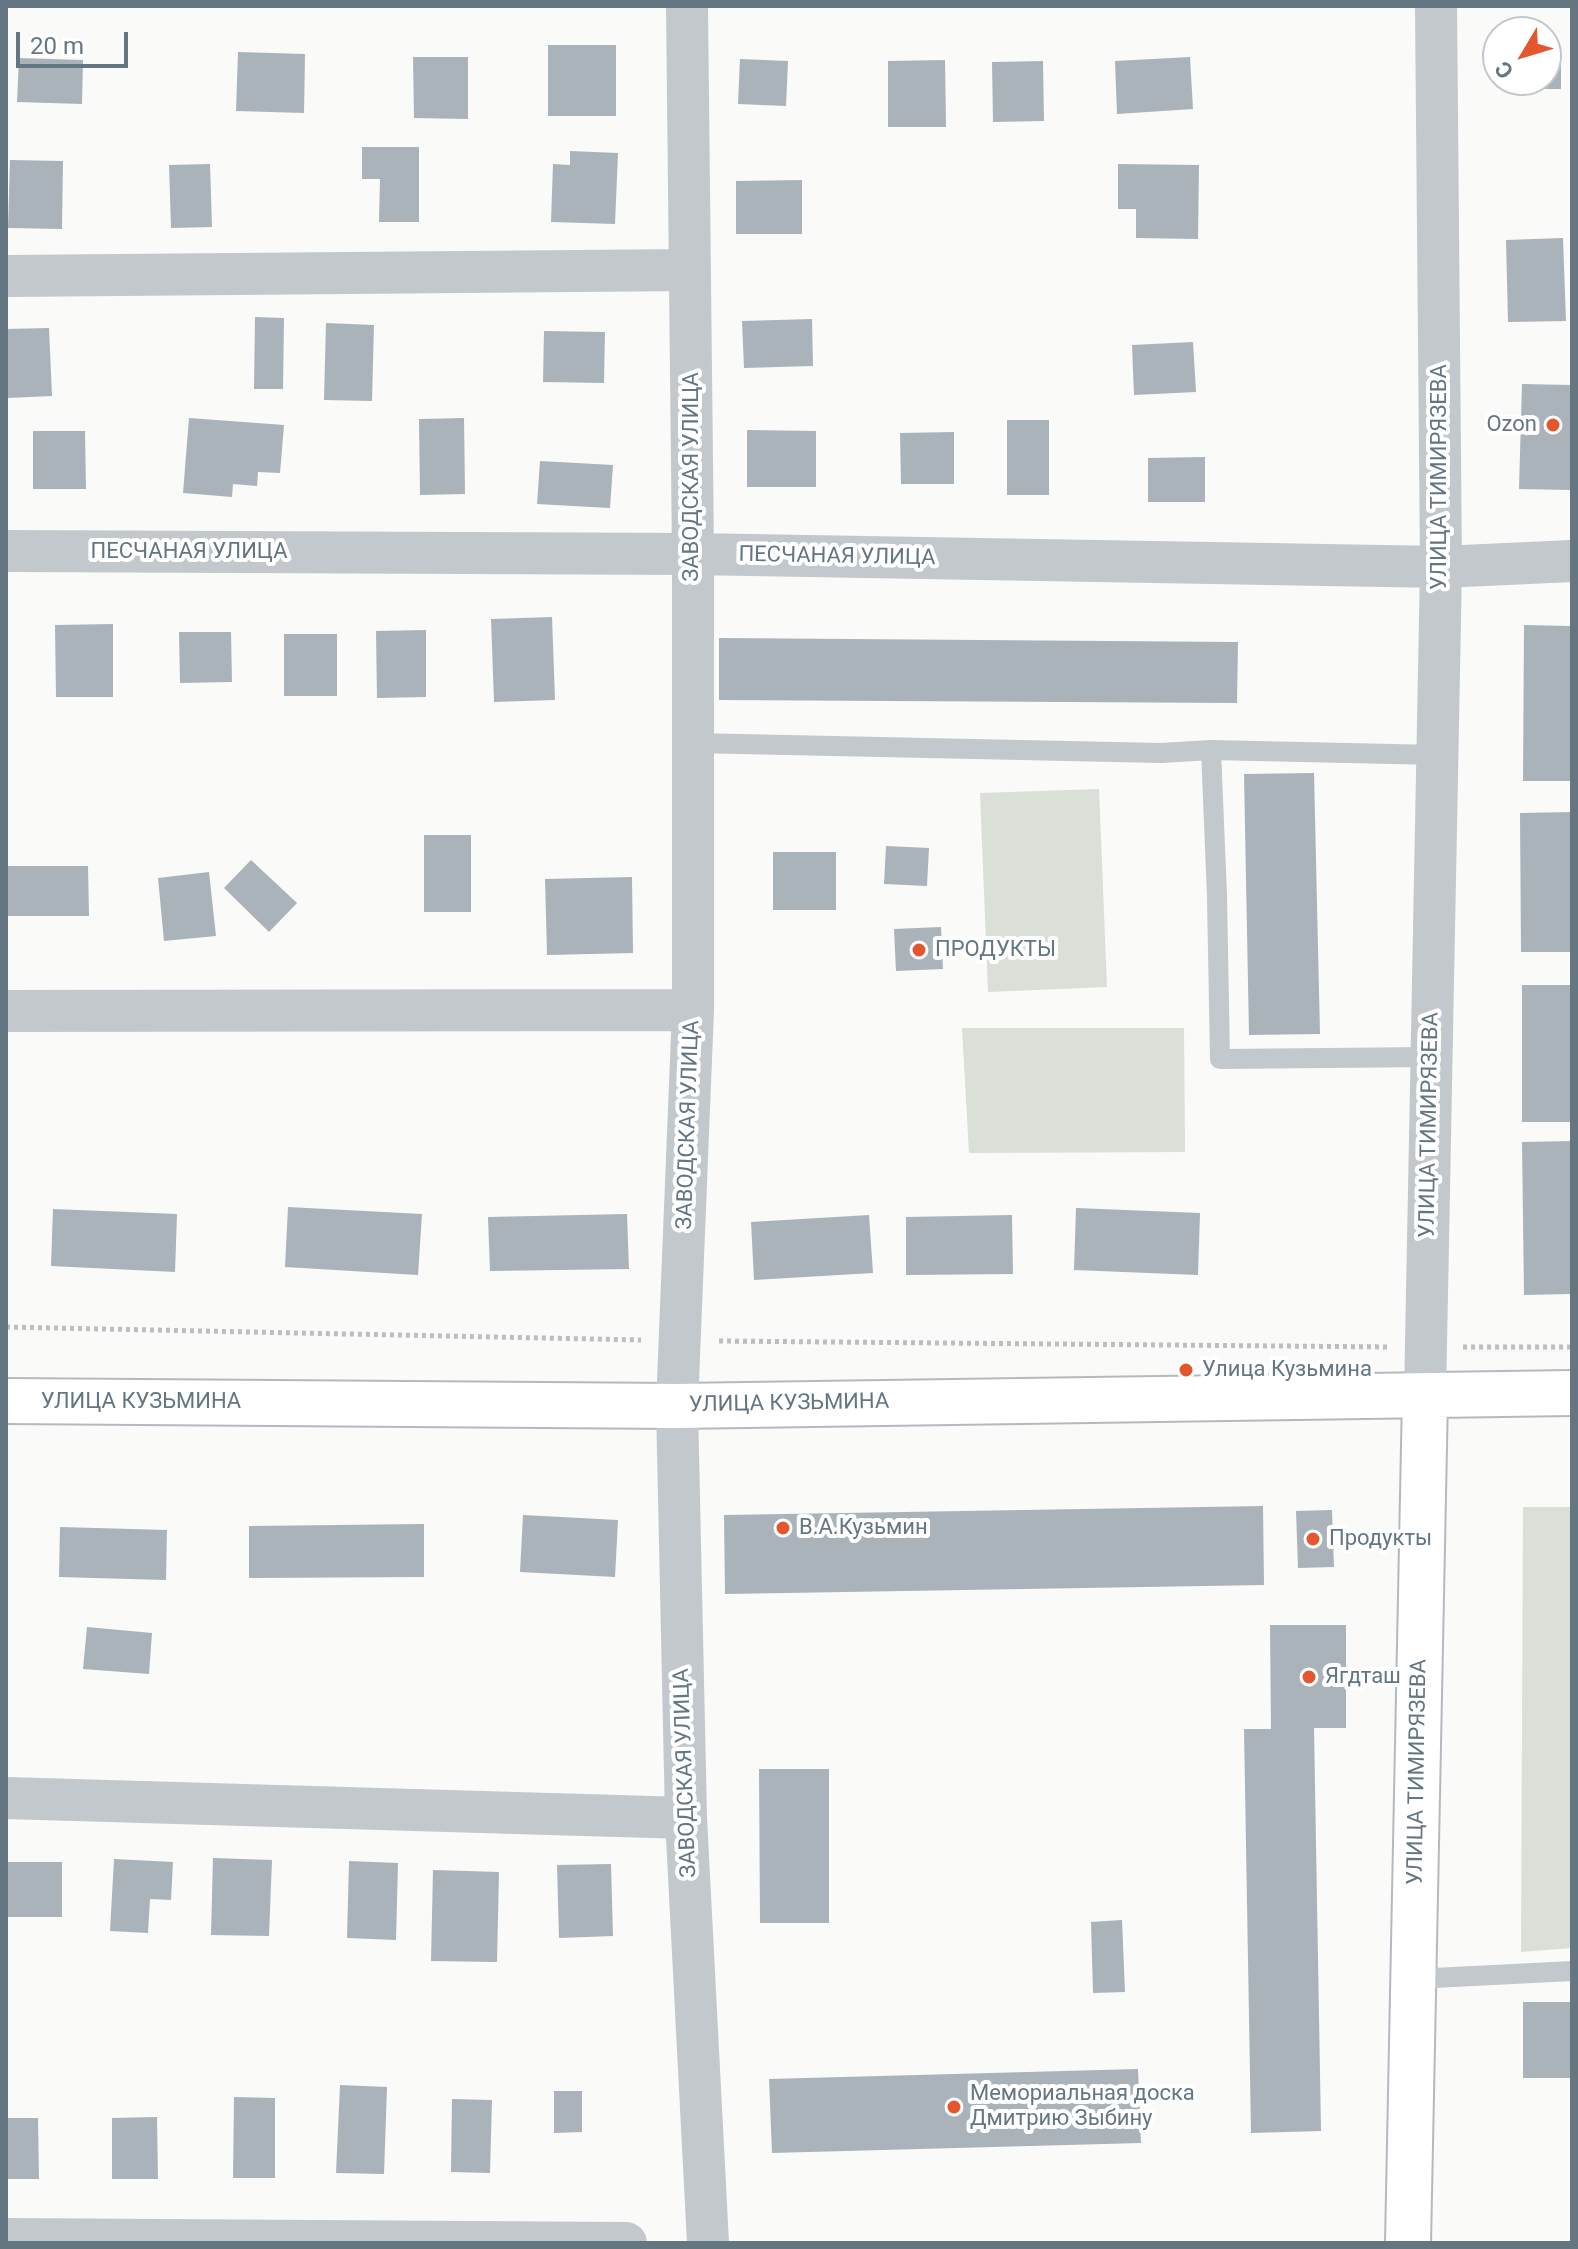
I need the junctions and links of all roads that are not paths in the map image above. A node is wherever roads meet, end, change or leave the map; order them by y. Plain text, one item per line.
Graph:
1 (687, 6) edge
2 (1436, 6) edge
3 (690, 270) junction
4 (6, 276) edge
5 (6, 551) edge
6 (693, 554) junction
7 (1572, 561) edge
8 (1441, 567) junction
9 (693, 743) junction
10 (1211, 750) junction
11 (1438, 755) junction
12 (693, 1010) junction
13 (6, 1011) edge
14 (1432, 1057) junction
15 (1572, 1393) edge
16 (1425, 1396) junction
17 (6, 1401) edge
18 (677, 1406) junction
19 (6, 1798) edge
20 (686, 1818) junction
21 (1572, 1971) edge
22 (1414, 1979) junction
23 (6, 2239) edge
24 (626, 2243) edge
25 (708, 2243) edge
26 (1408, 2243) edge

1 - 3 street, ЗАВОДСКАЯ УЛИЦА
2 - 8 street, УЛИЦА ТИМИРЯЗЕВА
3 - 4 street
3 - 6 street, ЗАВОДСКАЯ УЛИЦА
5 - 6 street, ПЕСЧАНАЯ УЛИЦА
6 - 8 street, ПЕСЧАНАЯ УЛИЦА
6 - 9 street, ЗАВОДСКАЯ УЛИЦА
7 - 8 street, ПЕСЧАНАЯ УЛИЦА
8 - 11 street, УЛИЦА ТИМИРЯЗЕВА
9 - 10 lane
9 - 12 street, ЗАВОДСКАЯ УЛИЦА
10 - 11 lane
10 - 14 lane
11 - 14 street, УЛИЦА ТИМИРЯЗЕВА
12 - 13 street
12 - 18 street, ЗАВОДСКАЯ УЛИЦА
14 - 16 street, УЛИЦА ТИМИРЯЗЕВА
15 - 16 street, УЛИЦА КУЗЬМИНА
16 - 18 street, УЛИЦА КУЗЬМИНА
16 - 22 street, УЛИЦА ТИМИРЯЗЕВА
17 - 18 street, УЛИЦА КУЗЬМИНА
18 - 20 street, ЗАВОДСКАЯ УЛИЦА
19 - 20 street
20 - 25 street, ЗАВОДСКАЯ УЛИЦА
21 - 22 lane
22 - 26 street, УЛИЦА ТИМИРЯЗЕВА
23 - 24 street

